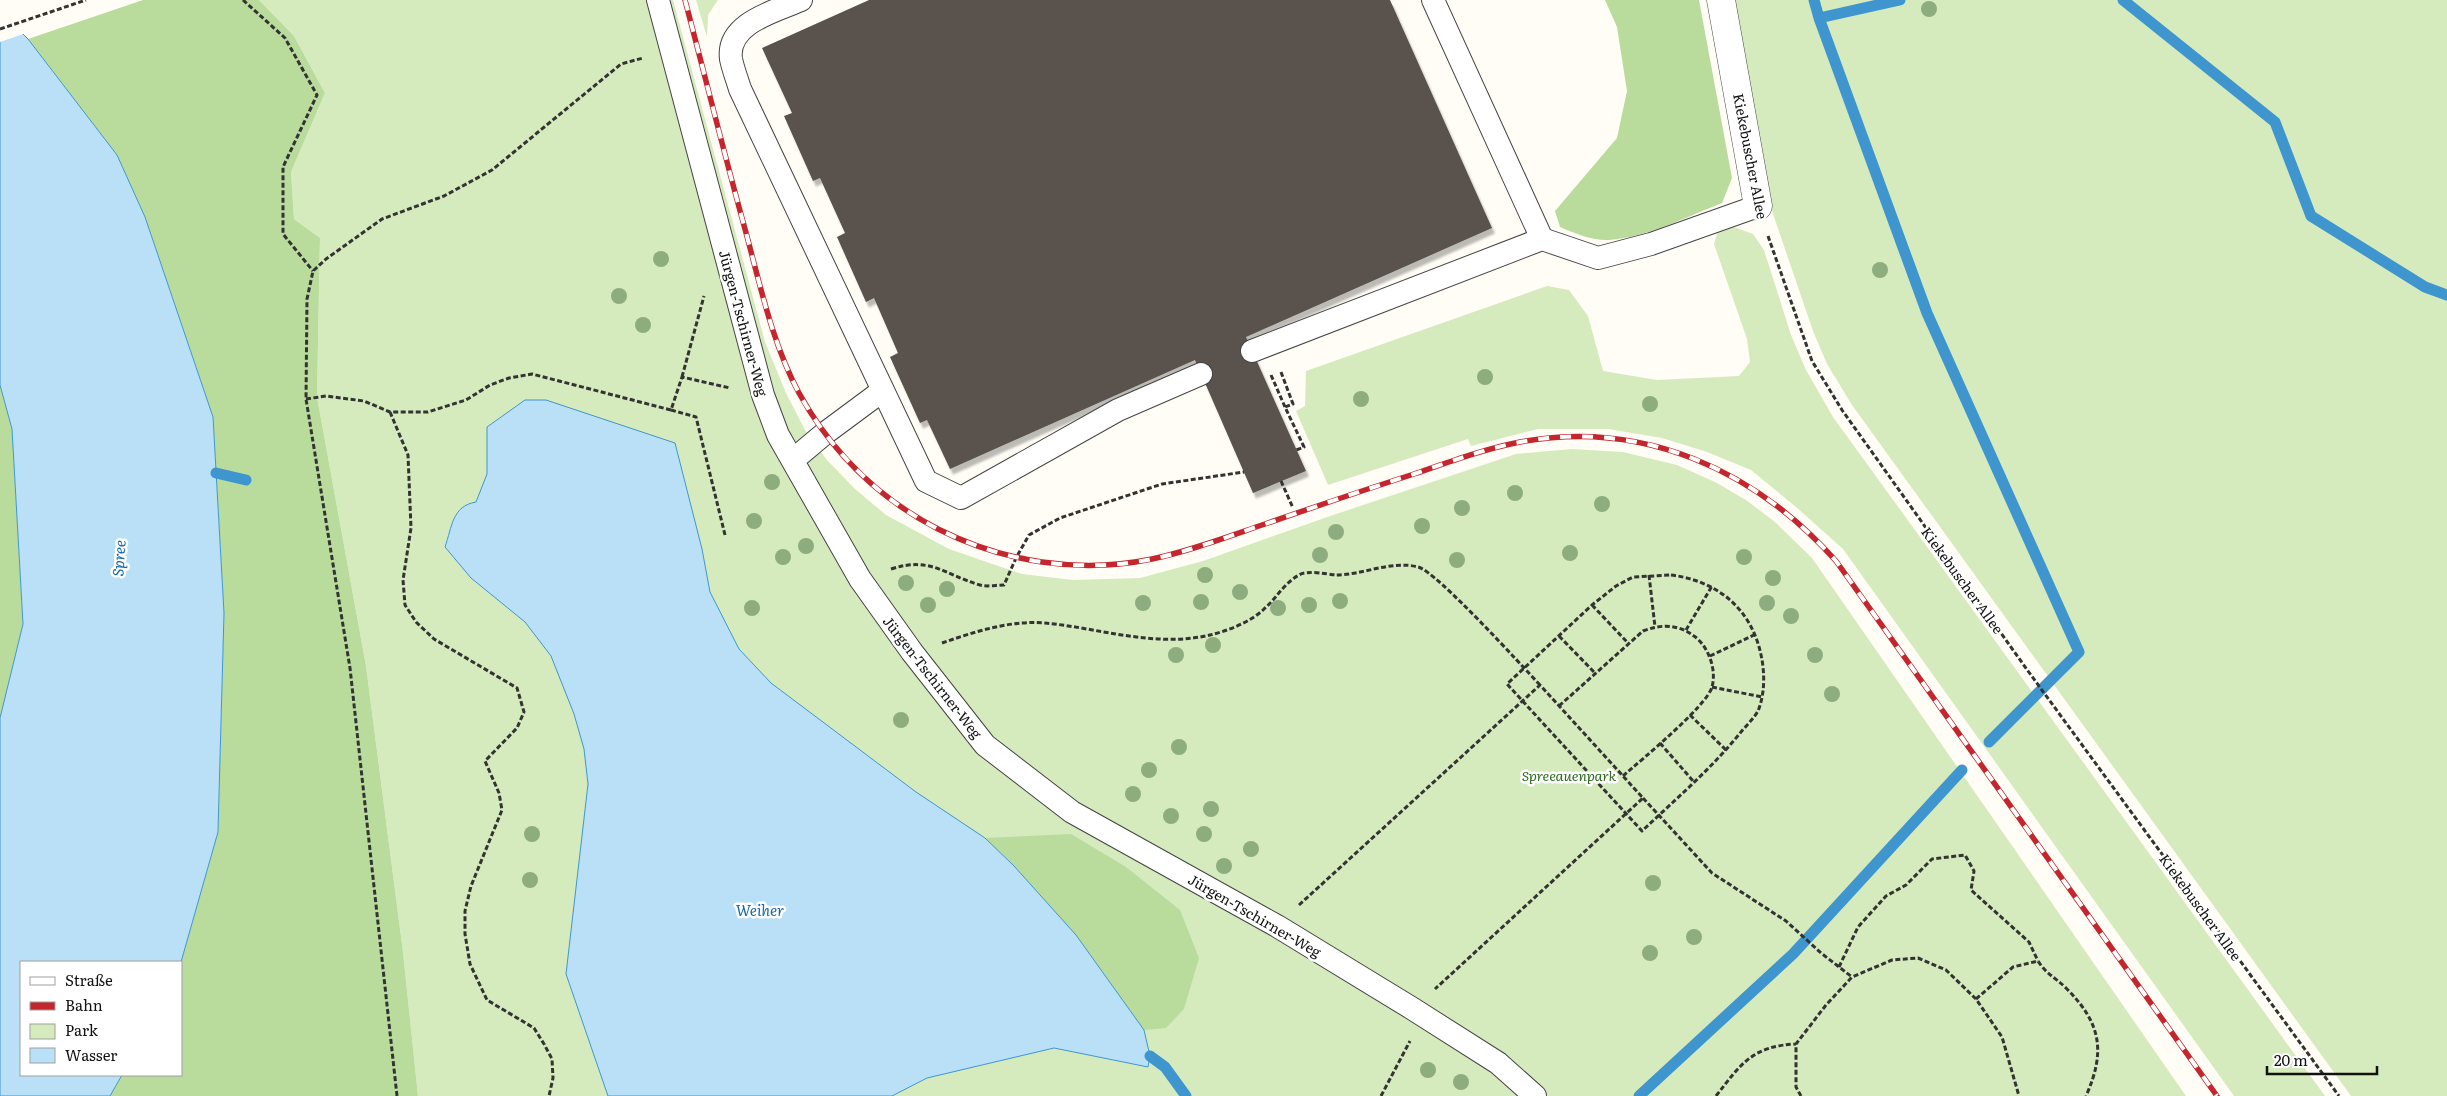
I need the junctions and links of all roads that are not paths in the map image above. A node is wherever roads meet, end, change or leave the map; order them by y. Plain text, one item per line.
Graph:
1 (658, 0) edge
2 (800, 0) edge
3 (1433, 0) edge
4 (1722, 0) edge
5 (1758, 206) joint
6 (1542, 239) junction
7 (1261, 347) road end
8 (1201, 374) dead end
9 (882, 391) junction
10 (793, 460) junction
11 (1535, 1096) edge

1 - 10 lane, Jürgen-Tschirner-Weg
2 - 9 lane
3 - 6 lane
4 - 5 street, Kiekebuscher Allee
5 - 6 lane
6 - 7 lane
8 - 9 lane
9 - 10 lane
10 - 11 lane, Jürgen-Tschirner-Weg

